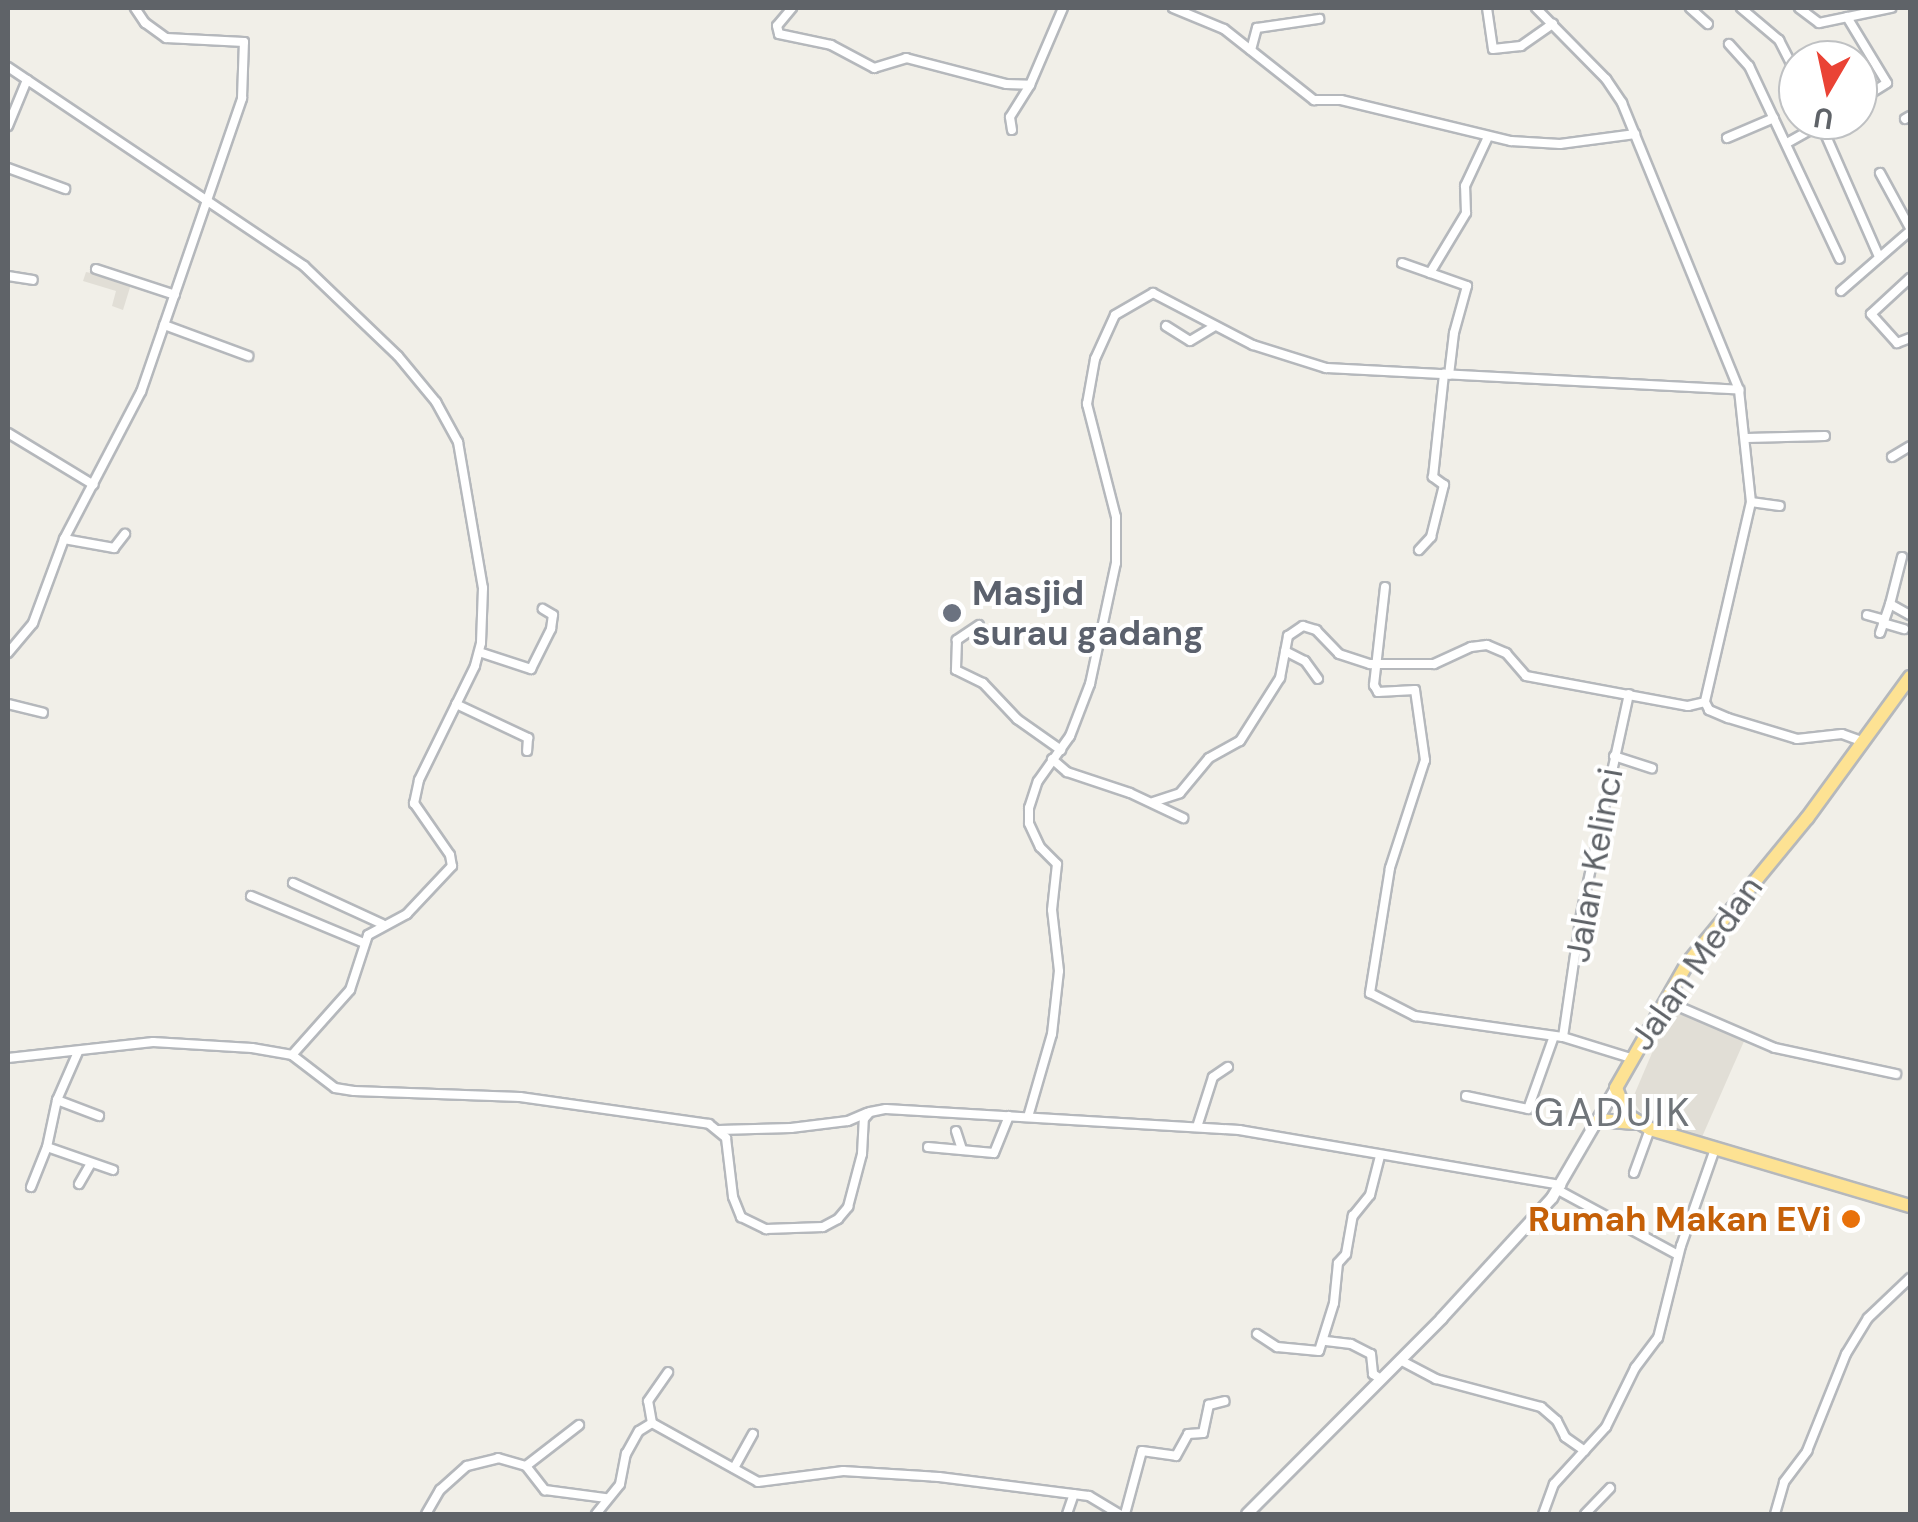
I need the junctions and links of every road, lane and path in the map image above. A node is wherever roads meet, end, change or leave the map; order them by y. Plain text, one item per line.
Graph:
1 (135, 8) edge
2 (792, 8) edge
3 (1063, 8) edge
4 (1173, 8) edge
5 (1488, 8) edge
6 (1536, 8) edge
7 (1690, 8) edge
8 (1740, 8) edge
9 (1800, 8) edge
10 (1891, 8) edge
11 (1847, 18) junction
12 (1320, 19) dead end
13 (1553, 24) junction
14 (1708, 24) dead end
15 (1779, 40) edge
16 (1861, 40) edge
17 (1729, 44) dead end
18 (1252, 50) junction
19 (8, 67) edge
20 (1878, 68) edge
21 (27, 80) junction
22 (1030, 84) junction
23 (1878, 88) edge
24 (1774, 118) junction
25 (8, 126) edge
26 (1012, 130) dead end
27 (1635, 134) junction
28 (1488, 137) junction
29 (1727, 138) dead end
30 (1792, 140) edge
31 (1831, 140) edge
32 (1786, 144) junction
33 (8, 168) edge
34 (1880, 173) dead end
35 (64, 190) dead end
36 (206, 198) junction
37 (1910, 230) edge
38 (1878, 256) junction
39 (1840, 259) dead end
40 (1402, 264) dead end
41 (96, 269) dead end
42 (1430, 272) junction
43 (8, 276) edge
44 (1910, 278) edge
45 (34, 280) dead end
46 (1842, 291) dead end
47 (175, 295) junction
48 (164, 325) junction
49 (1166, 326) dead end
50 (1215, 326) junction
51 (1910, 338) edge
52 (248, 356) dead end
53 (1447, 374) junction
54 (1739, 390) junction
55 (8, 433) edge
56 (1825, 436) dead end
57 (1747, 438) junction
58 (1910, 446) edge
59 (1892, 456) dead end
60 (94, 485) junction
61 (1751, 502) junction
62 (1780, 506) dead end
63 (125, 534) dead end
64 (64, 539) junction
65 (1419, 550) dead end
66 (1902, 557) dead end
67 (1385, 587) dead end
68 (1890, 604) junction
69 (542, 609) dead end
70 (1867, 615) dead end
71 (1910, 615) edge
72 (978, 625) dead end
73 (1882, 625) junction
74 (1904, 629) dead end
75 (479, 652) junction
76 (1285, 652) junction
77 (8, 653) edge
78 (1375, 664) junction
79 (1318, 679) dead end
80 (1908, 684) edge
81 (1629, 694) junction
82 (1705, 702) junction
83 (8, 704) edge
84 (456, 704) junction
85 (43, 713) dead end
86 (1864, 742) junction
87 (1061, 750) junction
88 (527, 751) dead end
89 (1614, 756) junction
90 (1052, 759) junction
91 (1652, 768) dead end
92 (1152, 802) junction
93 (1183, 818) dead end
94 (293, 883) dead end
95 (252, 896) dead end
96 (382, 924) junction
97 (364, 943) junction
98 (1668, 1002) junction
99 (1559, 1036) junction
100 (78, 1052) junction
101 (292, 1055) junction
102 (8, 1058) edge
103 (1631, 1058) junction
104 (1228, 1067) dead end
105 (1896, 1074) dead end
106 (1616, 1088) junction
107 (1466, 1096) dead end
108 (57, 1100) junction
109 (870, 1112) junction
110 (99, 1116) dead end
111 (1009, 1116) junction
112 (1028, 1117) junction
113 (1599, 1120) junction
114 (1197, 1127) junction
115 (1643, 1127) junction
116 (719, 1130) junction
117 (956, 1131) dead end
118 (928, 1146) dead end
119 (47, 1147) junction
120 (1715, 1148) junction
121 (962, 1150) junction
122 (1380, 1156) junction
123 (92, 1163) junction
124 (113, 1170) dead end
125 (1634, 1173) dead end
126 (79, 1184) dead end
127 (31, 1186) dead end
128 (1560, 1188) junction
129 (1910, 1206) edge
130 (1678, 1255) junction
131 (1910, 1278) edge
132 (1257, 1334) dead end
133 (1326, 1341) junction
134 (1400, 1360) junction
135 (668, 1372) dead end
136 (1381, 1379) junction
137 (1225, 1401) dead end
138 (652, 1423) junction
139 (579, 1425) dead end
140 (753, 1434) dead end
141 (1585, 1451) junction
142 (526, 1466) junction
143 (734, 1468) junction
144 (1610, 1488) dead end
145 (1074, 1494) junction
146 (606, 1498) junction
147 (426, 1514) edge
148 (596, 1514) edge
149 (1068, 1514) edge
150 (1122, 1514) edge
151 (1247, 1514) edge
152 (1543, 1514) edge
153 (1585, 1514) edge
154 (1776, 1514) edge

1 - 36 street
2 - 22 street
3 - 22 street
4 - 18 street
5 - 13 street
6 - 13 street
7 - 14 street
8 - 15 street
9 - 11 street
10 - 11 street
11 - 16 street
12 - 18 street
13 - 27 street
17 - 24 street
18 - 28 street
19 - 21 street
20 - 23 street
21 - 25 street
21 - 36 street
22 - 26 street
24 - 29 street
24 - 32 street
27 - 28 street
27 - 54 street
28 - 42 street
30 - 32 street
31 - 38 street
32 - 39 street
33 - 35 street
34 - 37 street
36 - 47 street
36 - 75 street
37 - 38 street
38 - 46 street
40 - 42 street
41 - 47 street
42 - 53 street
43 - 45 street
44 - 51 street
47 - 48 street
48 - 52 street
48 - 60 street
49 - 50 street
50 - 53 street
50 - 87 street
53 - 54 street
53 - 65 street
54 - 57 street
55 - 60 street
56 - 57 street
57 - 61 street
58 - 59 street
60 - 64 street
61 - 62 street
61 - 82 street
63 - 64 street
64 - 77 street
66 - 68 street
67 - 78 street
68 - 71 street
68 - 73 street
69 - 75 street
70 - 73 street
72 - 87 street
73 - 74 street
75 - 84 street
76 - 78 street
76 - 79 street
76 - 92 street
78 - 81 street
78 - 99 street
80 - 86 highway, Jalan Medan
81 - 82 street
81 - 89 street, Jalan Kelinci
82 - 86 street
83 - 85 street
84 - 88 street
84 - 96 street
86 - 98 highway, Jalan Medan
87 - 90 street
89 - 91 street
89 - 99 street, Jalan Kelinci
90 - 92 street
90 - 112 street
92 - 93 street
94 - 96 street
95 - 97 street
96 - 97 street
97 - 101 street
98 - 103 highway, Jalan Medan
98 - 105 street
99 - 103 street
99 - 107 street, Jalan Kelinci
100 - 101 street
100 - 102 street
100 - 108 street
101 - 116 street
103 - 106 highway, Jalan Medan
104 - 114 street
106 - 113 street
106 - 115 highway, Jalan Medan
108 - 110 street
108 - 119 street
109 - 111 street
109 - 116 street
109 - 116 street
111 - 112 street
111 - 121 street
112 - 114 street
113 - 115 highway
113 - 128 street
114 - 122 street
115 - 120 highway
115 - 125 street
117 - 121 street
118 - 121 street
119 - 123 street
119 - 127 street
120 - 129 highway
120 - 130 street
122 - 128 street
122 - 133 street
123 - 124 street
123 - 126 street
128 - 130 street
128 - 134 street
130 - 141 street
131 - 154 street
132 - 133 street
133 - 136 street
134 - 136 street
134 - 141 street
135 - 138 street
136 - 151 street
137 - 150 street
138 - 143 street
138 - 146 street
139 - 142 street
140 - 143 street
141 - 152 street
142 - 146 street
142 - 147 street
143 - 145 street
144 - 153 street
145 - 149 street
145 - 150 street
146 - 148 street

